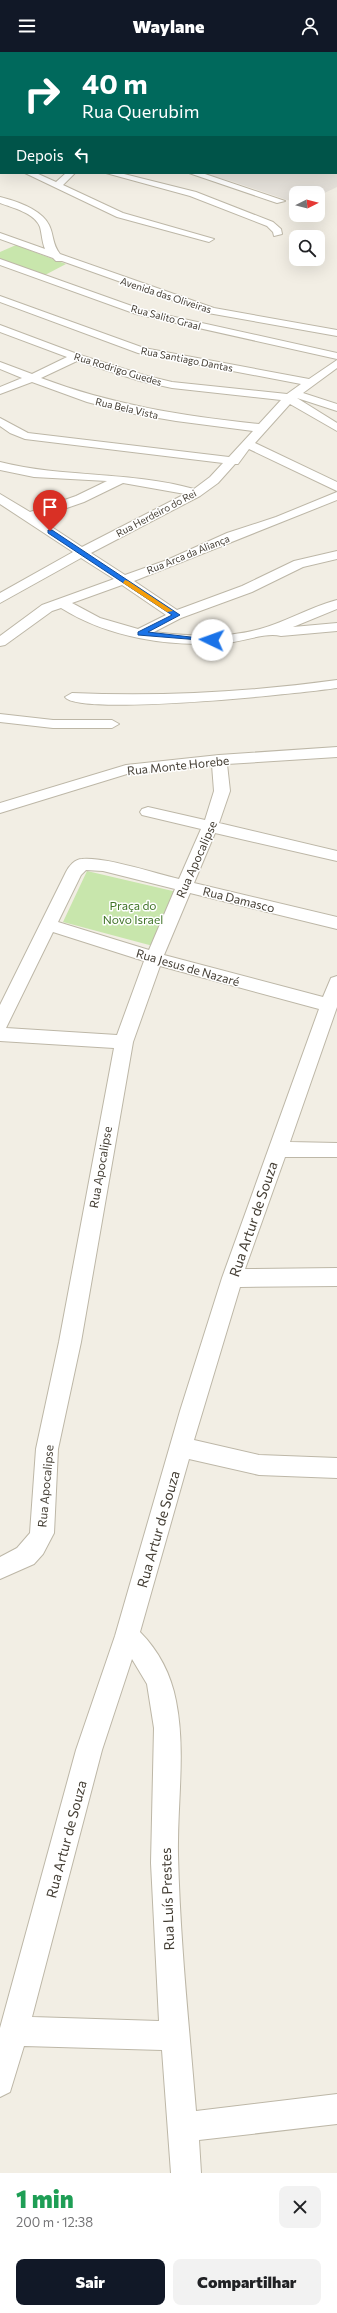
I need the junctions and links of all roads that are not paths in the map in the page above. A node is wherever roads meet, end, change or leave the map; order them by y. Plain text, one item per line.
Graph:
1 (31, 174) edge
2 (70, 174) edge
3 (114, 174) edge
4 (196, 174) edge
5 (58, 185) junction
6 (0, 200) edge
7 (280, 201) dead end
8 (277, 234) dead end
9 (39, 235) junction
10 (0, 236) edge
11 (208, 239) dead end
12 (16, 243) junction
13 (5, 247) dead end
14 (59, 259) junction
15 (0, 262) edge
16 (0, 299) edge
17 (12, 303) junction
18 (0, 308) edge
19 (0, 328) edge
20 (337, 332) edge
21 (337, 356) edge
22 (76, 357) junction
23 (337, 363) edge
24 (0, 365) edge
25 (32, 379) junction
26 (309, 382) junction
27 (0, 391) edge
28 (292, 396) junction
29 (337, 408) edge
30 (0, 421) edge
31 (260, 428) junction
32 (337, 428) edge
33 (248, 444) junction
34 (234, 461) junction
35 (0, 466) edge
36 (122, 479) junction
37 (337, 487) edge
38 (196, 493) junction
39 (337, 496) edge
40 (0, 498) edge
41 (28, 517) junction
42 (82, 552) junction
43 (337, 554) edge
44 (123, 580) junction
45 (0, 599) edge
46 (60, 602) junction
47 (337, 604) edge
48 (176, 615) junction
49 (337, 627) edge
50 (141, 633) junction
51 (262, 634) junction
52 (0, 642) edge
53 (337, 684) edge
54 (72, 697) dead end
55 (0, 718) edge
56 (112, 724) dead end
57 (337, 752) edge
58 (219, 760) junction
59 (0, 808) edge
60 (148, 812) dead end
61 (210, 827) junction
62 (337, 856) edge
63 (184, 885) junction
64 (337, 923) edge
65 (49, 926) junction
66 (154, 958) junction
67 (337, 982) edge
68 (328, 1005) junction
69 (0, 1023) edge
70 (0, 1034) edge
71 (124, 1042) junction
72 (277, 1149) junction
73 (337, 1150) edge
74 (337, 1277) edge
75 (232, 1278) junction
76 (182, 1447) junction
77 (337, 1468) edge
78 (0, 1568) edge
79 (127, 1636) junction
80 (14, 2031) junction
81 (174, 2036) junction
82 (0, 2082) edge
83 (337, 2109) edge
84 (184, 2127) junction
85 (186, 2173) edge

1 - 5 street
2 - 5 street
3 - 8 street
4 - 7 street
5 - 11 street
6 - 9 street
9 - 12 street
9 - 14 street
10 - 12 street, Avenida das Oliveiras
12 - 13 street
12 - 14 street, Avenida das Oliveiras
14 - 20 street, Avenida das Oliveiras
15 - 21 street, Rua Salito Graal
16 - 17 street, Rua Santiago Dantas
17 - 18 street
17 - 26 street, Rua Santiago Dantas
19 - 22 street, Rua Rodrigo Guedes
22 - 25 street
22 - 28 street, Rua Rodrigo Guedes
23 - 26 street, Rua Herdeiro do Rei
24 - 25 street, Rua Bela Vista
25 - 27 street
25 - 31 street, Rua Bela Vista
26 - 28 street, Rua Herdeiro do Rei
28 - 29 street
28 - 31 street, Rua Herdeiro do Rei
28 - 32 street
30 - 34 street
31 - 33 street, Rua Herdeiro do Rei
33 - 34 street, Rua Herdeiro do Rei
33 - 37 street
34 - 38 street, Rua Herdeiro do Rei
35 - 36 street
36 - 38 street
36 - 41 street
38 - 42 street, Rua Herdeiro do Rei
39 - 44 street, Rua Arca da Aliança
40 - 41 street
41 - 42 street
42 - 44 street
42 - 45 street, Rua Herdeiro do Rei
43 - 48 street
44 - 46 street, Rua Arca da Aliança
44 - 48 street
46 - 50 street
46 - 52 street, Rua Arca da Aliança
47 - 51 street
48 - 50 street
49 - 51 street
50 - 51 street
53 - 54 street
55 - 56 street
57 - 58 street, Rua Monte Horebe
58 - 59 street, Rua Monte Horebe
58 - 61 street, Rua Apocalipse
60 - 61 street
61 - 62 street
61 - 63 street, Rua Apocalipse
63 - 64 street, Rua Damasco
63 - 65 street, Rua Damasco
63 - 66 street, Rua Apocalipse
65 - 66 street, Rua Jesus de Nazaré
65 - 69 street
66 - 68 street, Rua Jesus de Nazaré
66 - 71 street, Rua Apocalipse
67 - 68 street, Rua Artur de Souza
68 - 72 street, Rua Artur de Souza
70 - 71 street
71 - 78 street, Rua Apocalipse
72 - 73 street
72 - 75 street, Rua Artur de Souza
74 - 75 street
75 - 76 street, Rua Artur de Souza
76 - 77 street
76 - 79 street, Rua Artur de Souza
79 - 80 street, Rua Artur de Souza
79 - 81 street, Rua Luís Prestes
80 - 81 street
80 - 82 street, Rua Artur de Souza
81 - 84 street, Rua Luís Prestes
83 - 84 street
84 - 85 street, Rua Luís Prestes

